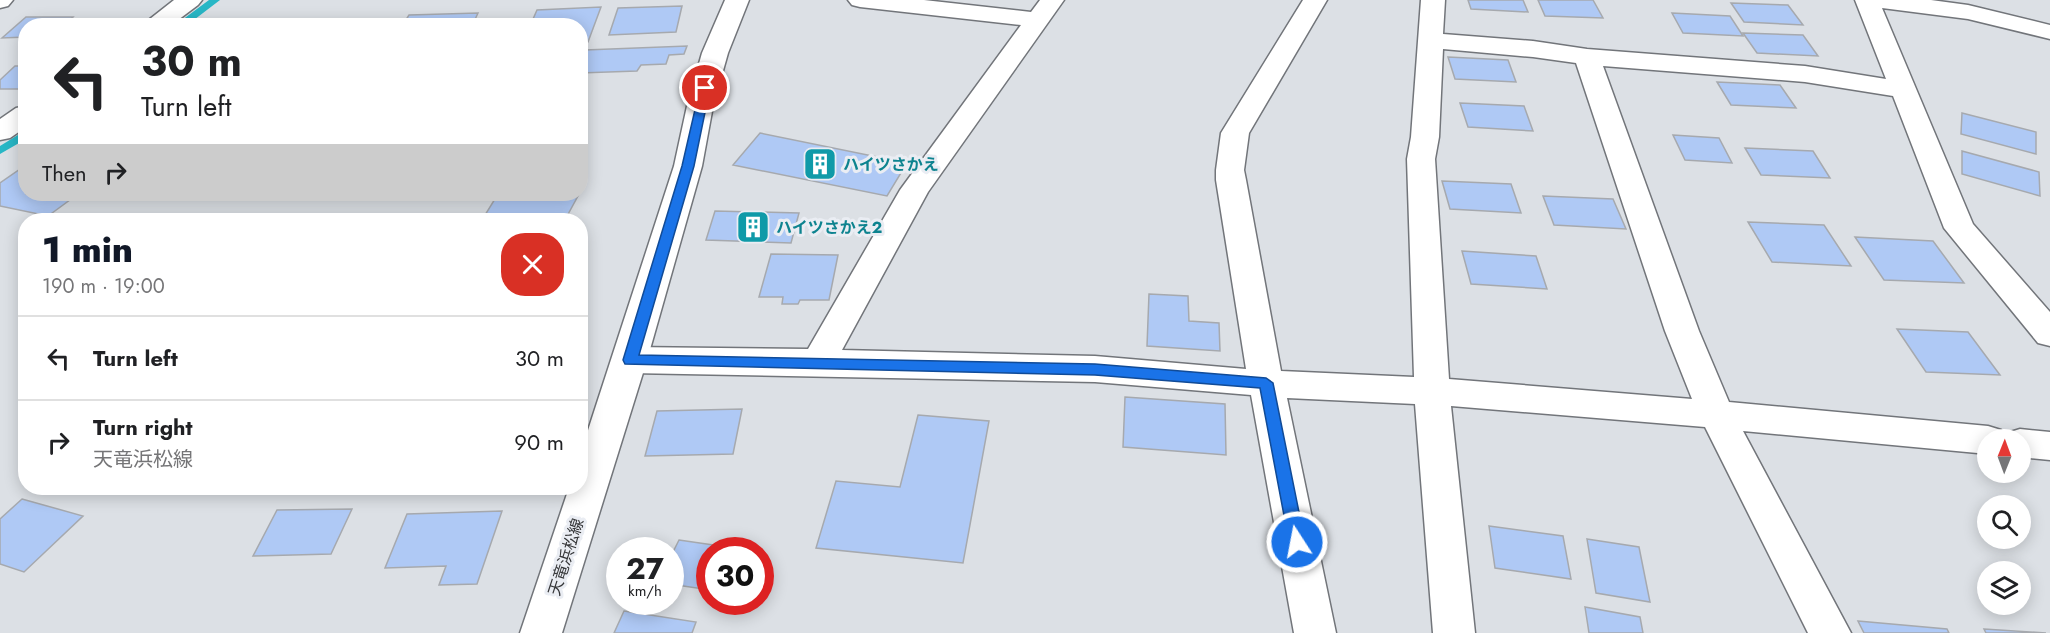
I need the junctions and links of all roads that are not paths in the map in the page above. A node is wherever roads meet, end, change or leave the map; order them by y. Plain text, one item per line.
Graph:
1 (190, 0) edge
2 (737, 0) edge
3 (860, 0) edge
4 (1315, 0) edge
5 (1433, 0) edge
6 (1867, 0) edge
7 (1875, 0) edge
8 (1045, 10) edge
9 (164, 18) edge
10 (2050, 32) edge
11 (1431, 41) junction
12 (1587, 57) junction
13 (1902, 90) junction
14 (18, 120) edge
15 (0, 132) edge
16 (2050, 334) edge
17 (630, 360) junction
18 (818, 362) junction
19 (1266, 383) junction
20 (1432, 391) junction
21 (1716, 414) junction
22 (1977, 439) edge
23 (2031, 444) edge
24 (2050, 446) edge
25 (588, 489) edge
26 (586, 495) edge
27 (541, 633) edge
28 (1315, 633) edge
29 (1454, 633) edge
30 (1830, 633) edge

1 - 9 street
2 - 17 street, 天竜浜松線
3 - 8 street
4 - 19 street
5 - 11 street
6 - 13 street
7 - 10 street
8 - 18 street
11 - 12 street
11 - 20 street
12 - 13 street
12 - 21 street
13 - 16 street
14 - 15 street
17 - 18 street
17 - 25 street, 天竜浜松線
18 - 19 street
19 - 20 street
19 - 28 street
20 - 21 street
20 - 29 street
21 - 22 street
21 - 30 street
23 - 24 street
26 - 27 street, 天竜浜松線

